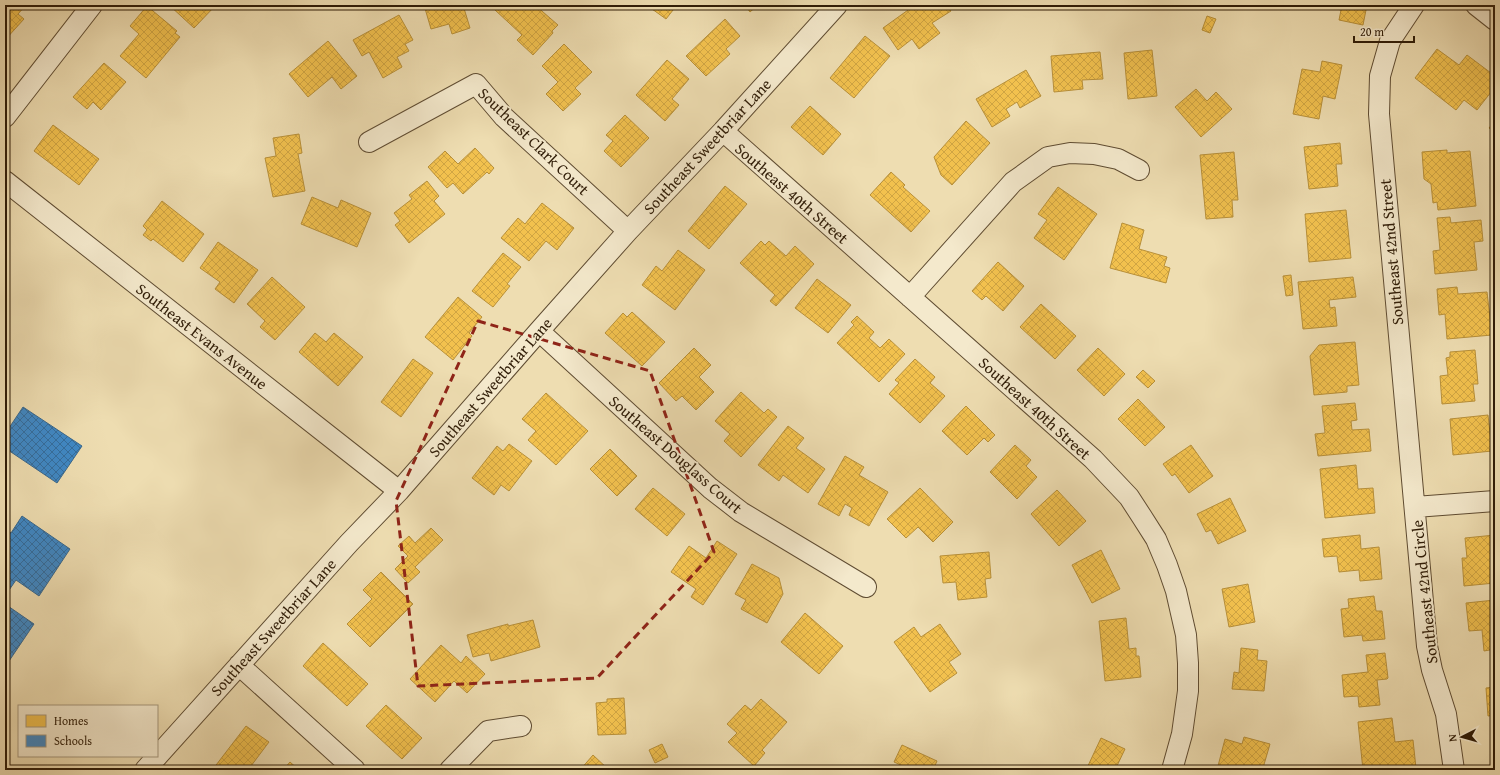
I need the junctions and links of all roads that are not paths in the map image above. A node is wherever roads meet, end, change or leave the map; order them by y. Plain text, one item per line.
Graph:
1 (92, 5) edge
2 (837, 5) edge
3 (1414, 5) edge
4 (1476, 5) edge
5 (1495, 20) edge
6 (5, 117) edge
7 (723, 131) junction
8 (369, 142) dead end
9 (1139, 170) dead end
10 (5, 181) edge
11 (628, 232) junction
12 (910, 297) junction
13 (539, 331) junction
14 (399, 491) junction
15 (1495, 501) edge
16 (1414, 507) junction
17 (866, 586) dead end
18 (240, 665) junction
19 (521, 726) dead end
20 (158, 756) edge
21 (157, 757) edge
22 (145, 770) edge
23 (355, 770) edge
24 (450, 770) edge
25 (1172, 770) edge
26 (1454, 770) edge

1 - 6 street
2 - 7 street, Southeast Sweetbriar Lane
3 - 16 street, Southeast 42nd Street
4 - 5 street
7 - 11 street, Southeast Sweetbriar Lane
7 - 12 street, Southeast 40th Street
8 - 11 street, Southeast Clark Court
9 - 12 street
10 - 14 street, Southeast Evans Avenue
11 - 13 street, Southeast Sweetbriar Lane
12 - 25 street, Southeast 40th Street
13 - 14 street, Southeast Sweetbriar Lane
13 - 17 street, Southeast Douglass Court
14 - 18 street, Southeast Sweetbriar Lane
15 - 16 street
16 - 26 street, Southeast 42nd Circle
18 - 20 street, Southeast Sweetbriar Lane
18 - 23 street
19 - 24 street
21 - 22 street, Southeast Sweetbriar Lane

